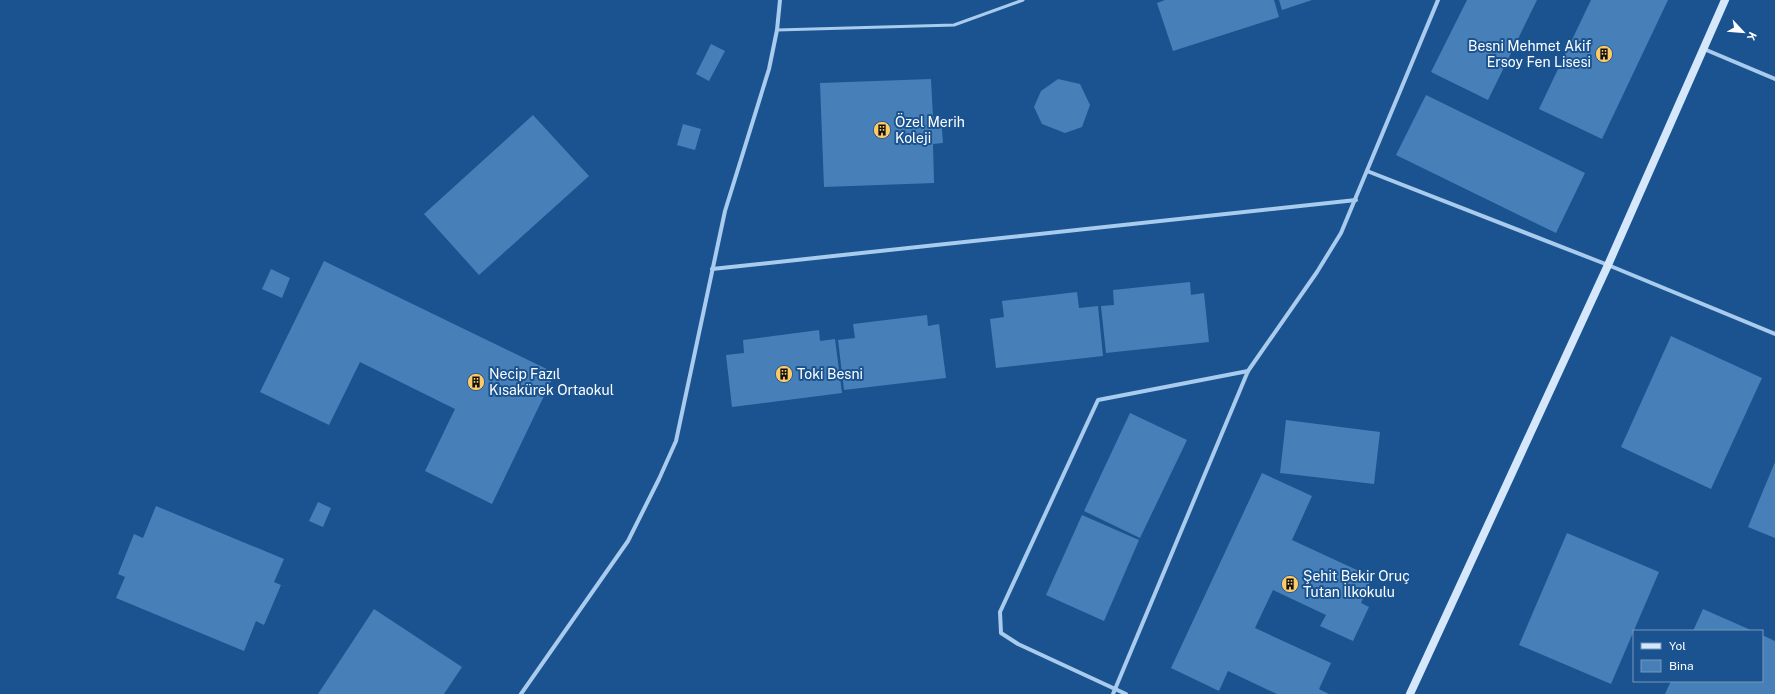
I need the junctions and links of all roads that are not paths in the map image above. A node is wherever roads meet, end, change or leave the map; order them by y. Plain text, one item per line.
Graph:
1 (780, 0) edge
2 (1023, 0) edge
3 (1438, 0) edge
4 (1725, 0) edge
5 (777, 30) junction
6 (1704, 49) junction
7 (1775, 80) edge
8 (1367, 171) junction
9 (1356, 200) junction
10 (1608, 265) junction
11 (712, 269) junction
12 (1775, 334) edge
13 (1248, 371) junction
14 (1115, 689) junction
15 (521, 694) edge
16 (1113, 694) edge
17 (1126, 694) edge
18 (1411, 694) edge

1 - 5 street
2 - 5 lane
3 - 8 street
4 - 6 street
5 - 11 street
6 - 7 street
6 - 10 street
8 - 9 street
8 - 10 street
9 - 11 street
9 - 13 street
10 - 12 street
10 - 18 street
11 - 15 street
13 - 14 street
13 - 14 street
14 - 16 street
14 - 17 street

